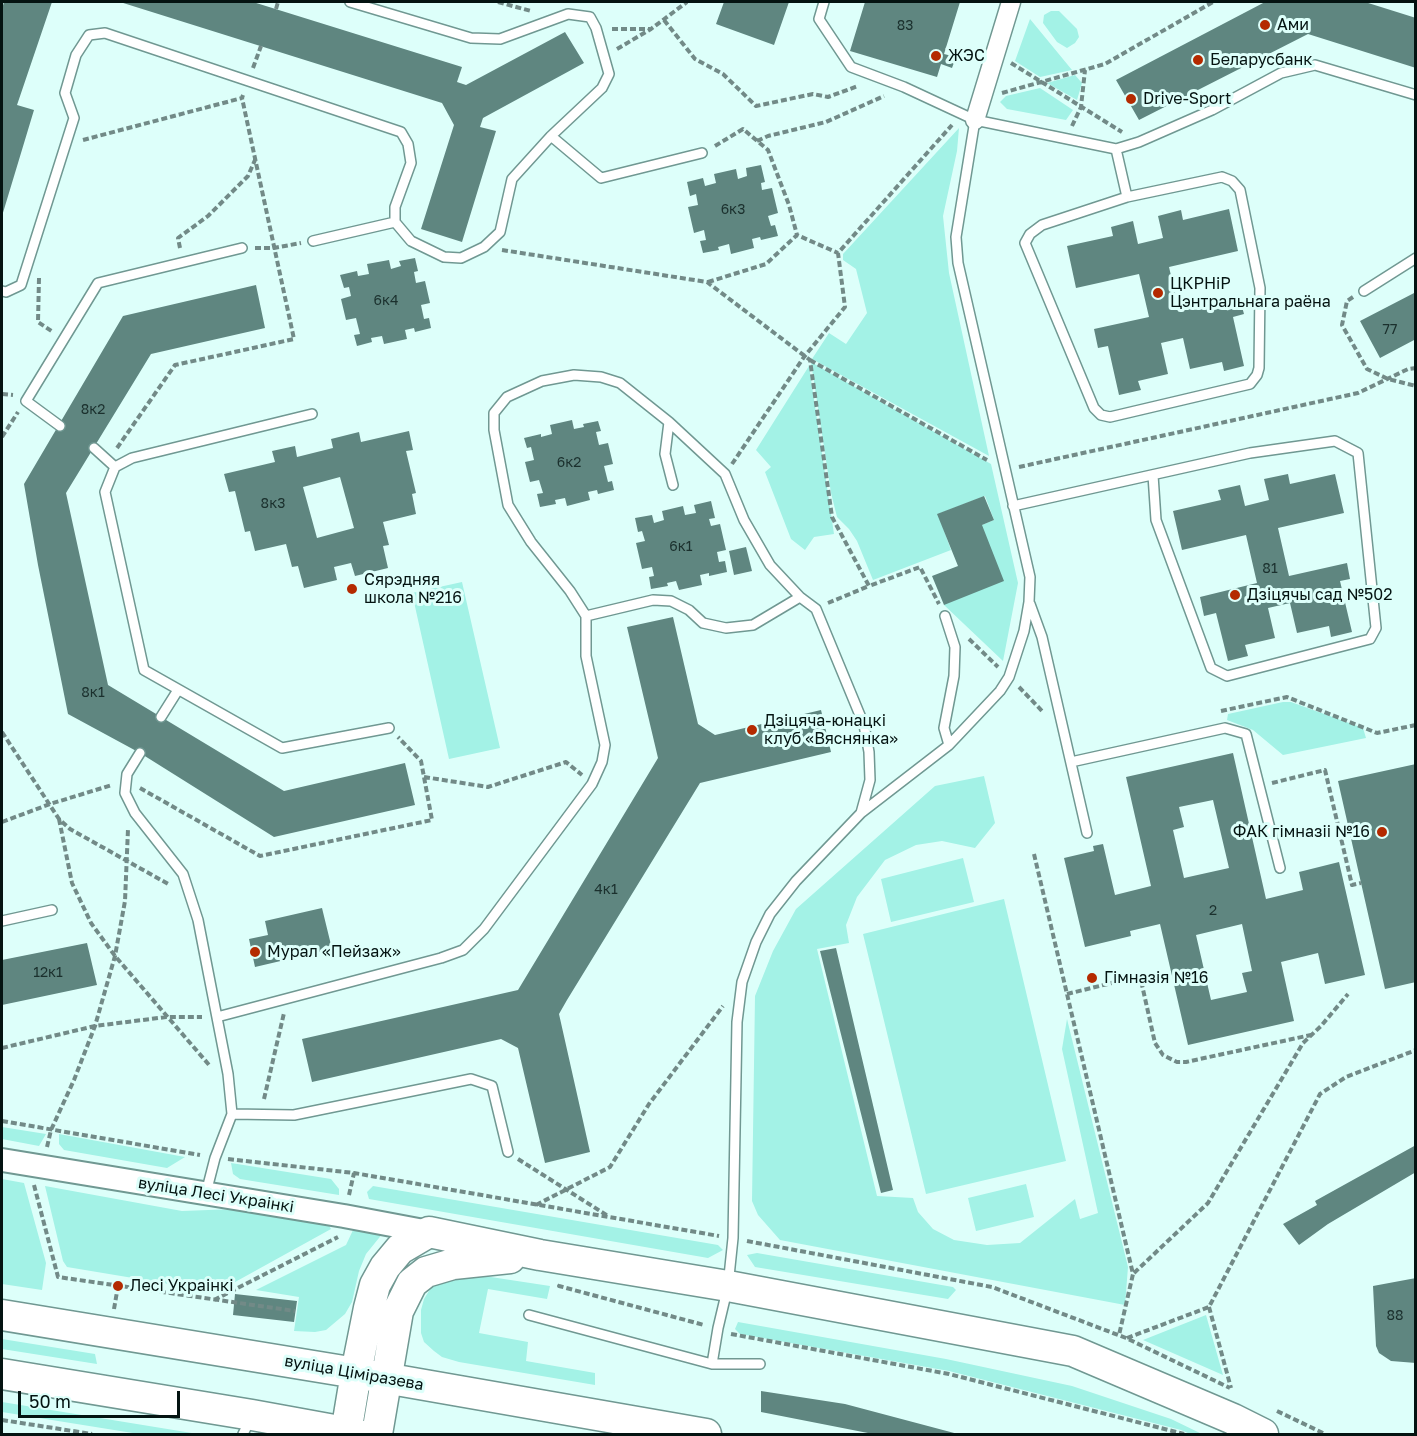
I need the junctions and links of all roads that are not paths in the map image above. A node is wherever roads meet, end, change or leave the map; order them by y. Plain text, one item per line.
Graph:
1 (350, 2) edge
2 (824, 2) edge
3 (1011, 2) edge
4 (1416, 95) edge
5 (968, 117) junction
6 (551, 136) junction
7 (1116, 149) junction
8 (702, 153) road end
9 (1126, 197) junction
10 (395, 222) junction
11 (313, 241) road end
12 (242, 248) road end
13 (1416, 258) edge
14 (2, 291) edge
15 (1364, 291) road end
16 (312, 414) dead end
17 (669, 422) junction
18 (60, 426) dead end
19 (94, 448) dead end
20 (112, 464) junction
21 (1153, 475) junction
22 (673, 485) dead end
23 (1013, 506) junction
24 (800, 597) junction
25 (1029, 602) junction
26 (586, 616) junction
27 (945, 616) road end
28 (178, 690) junction
29 (161, 717) dead end
30 (389, 728) road end
31 (949, 745) junction
32 (140, 753) dead end
33 (1071, 762) junction
34 (861, 813) junction
35 (1087, 833) dead end
36 (1280, 868) dead end
37 (52, 910) dead end
38 (2, 921) edge
39 (217, 1017) junction
40 (232, 1114) junction
41 (508, 1152) road end
42 (2, 1160) edge
43 (206, 1193) junction
44 (429, 1232) junction
45 (540, 1255) junction
46 (728, 1286) junction
47 (2, 1315) edge
48 (529, 1315) dead end
49 (712, 1364) junction
50 (760, 1364) dead end
51 (356, 1373) junction
52 (2, 1374) edge
53 (387, 1379) junction
54 (1268, 1422) edge
55 (248, 1424) edge
56 (351, 1434) edge
57 (377, 1434) edge
58 (706, 1434) edge

1 - 6 lane
2 - 5 lane
3 - 5 street
4 - 7 lane
5 - 7 lane
5 - 23 lane
6 - 8 lane
6 - 10 lane
7 - 9 lane
9 - 9 lane
10 - 11 lane
10 - 14 lane
12 - 18 lane
13 - 15 lane
16 - 20 lane
17 - 22 lane
17 - 24 lane
17 - 26 lane
19 - 20 lane
20 - 28 lane
21 - 21 lane
21 - 23 lane
23 - 25 lane
24 - 26 lane
24 - 34 lane
25 - 31 lane
25 - 33 lane
26 - 39 lane
27 - 31 lane
28 - 29 lane
28 - 30 lane
31 - 34 lane
32 - 39 lane
33 - 35 lane
33 - 36 lane
34 - 46 lane
37 - 38 lane
39 - 40 lane
40 - 41 lane
40 - 43 lane
42 - 43 street, вуліца Лесі Украінкі
43 - 44 street, вуліца Лесі Украінкі
44 - 45 main road
44 - 51 main road
45 - 46 main road
45 - 53 main road
46 - 49 lane
46 - 54 main road
47 - 51 main road, вуліца Ціміразева
48 - 49 lane
49 - 50 lane
51 - 53 main road, вуліца Ціміразева
51 - 56 main road
52 - 55 main road
53 - 57 main road
53 - 58 main road, вуліца Ціміразева
55 - 56 main road

